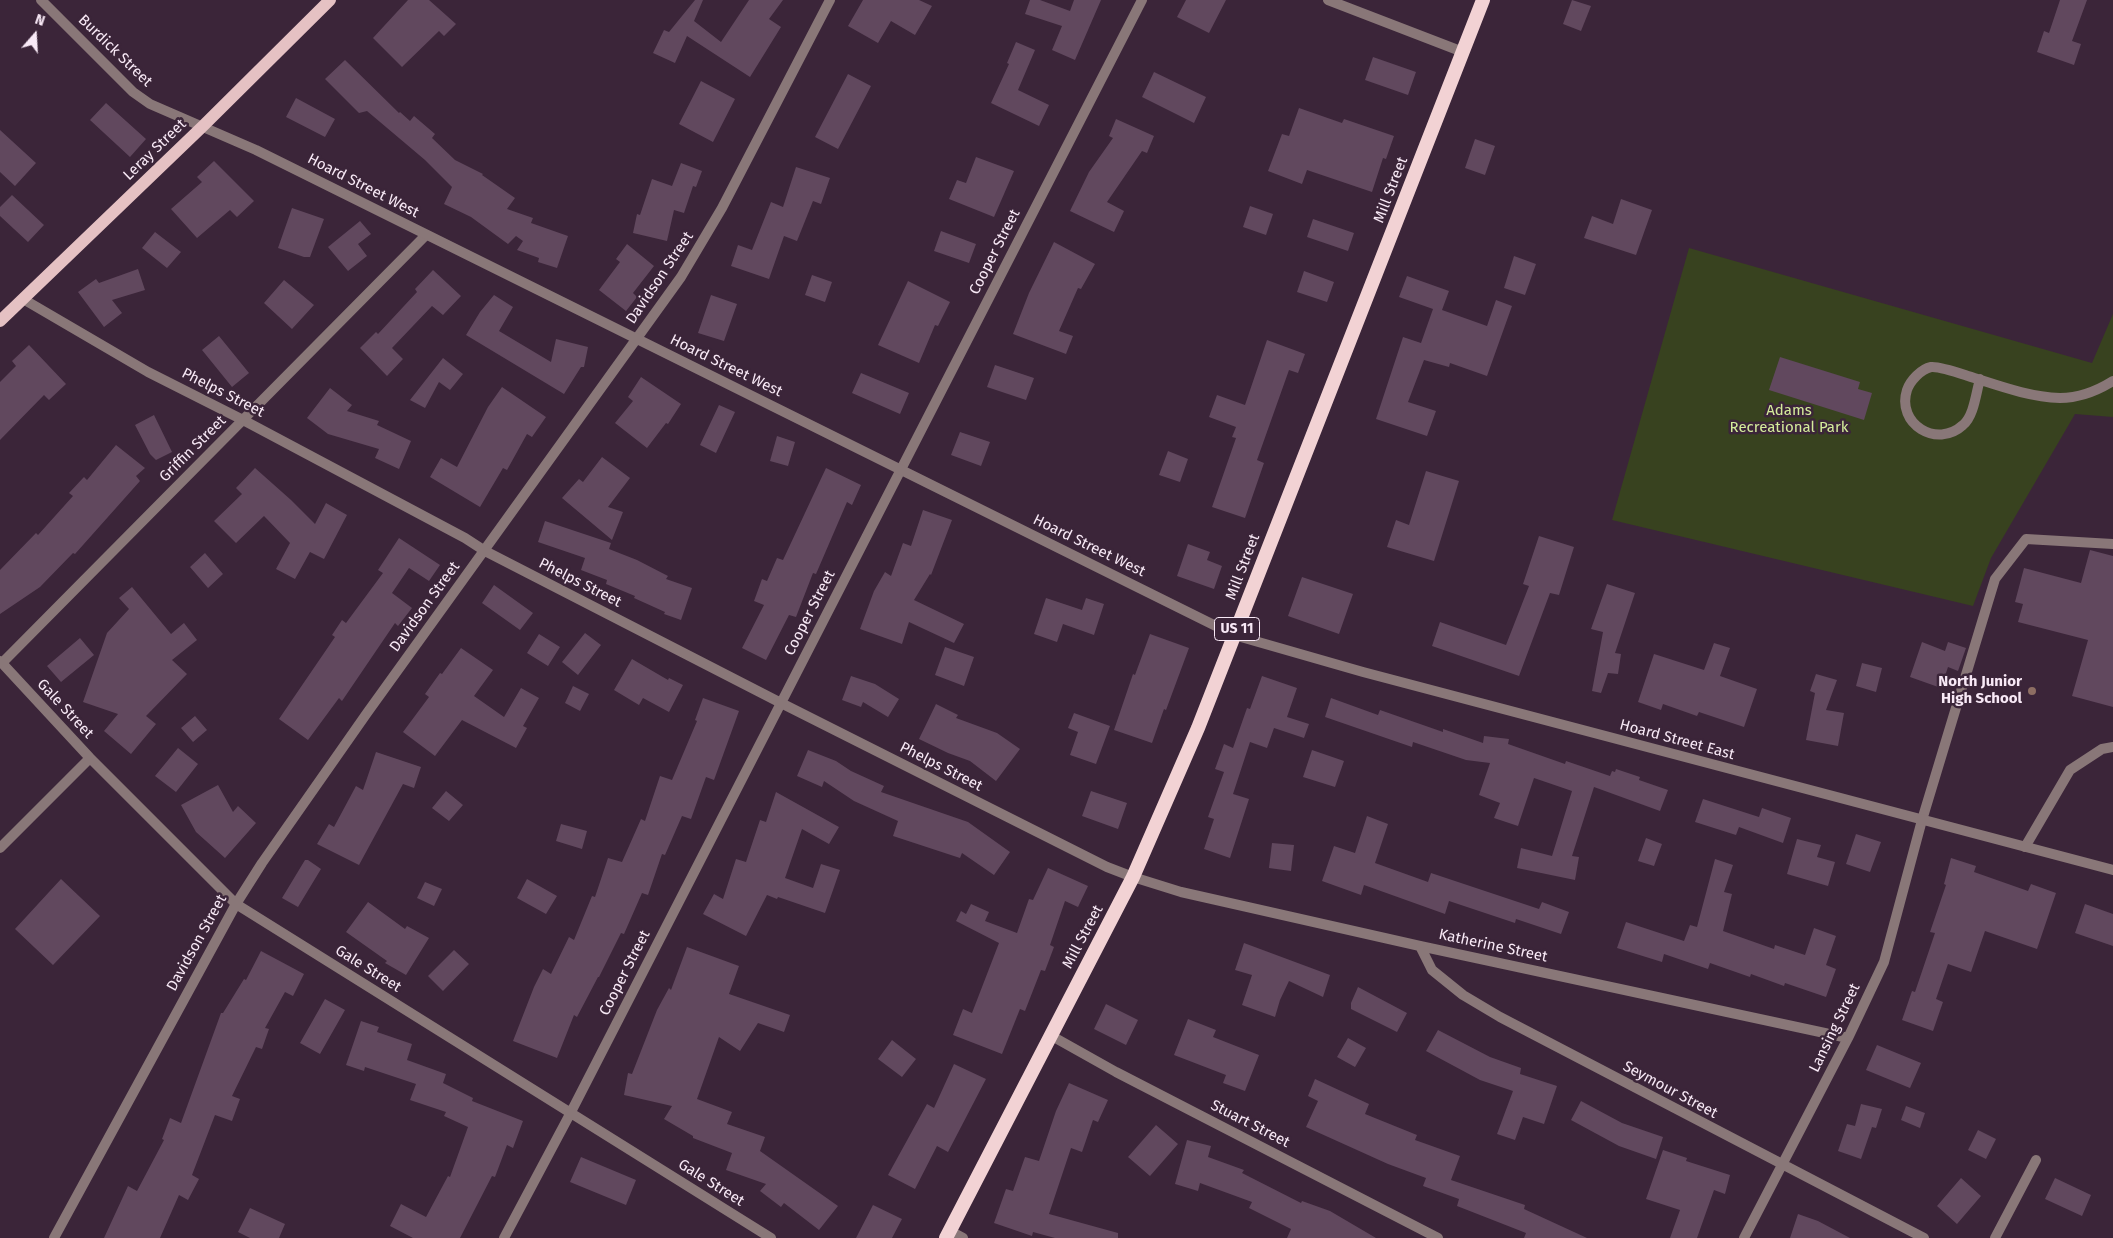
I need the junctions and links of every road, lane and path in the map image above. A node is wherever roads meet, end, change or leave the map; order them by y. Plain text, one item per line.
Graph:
1 (41, 0) edge
2 (330, 0) edge
3 (830, 0) edge
4 (1142, 0) edge
5 (1328, 0) edge
6 (1483, 0) edge
7 (1463, 52) junction
8 (203, 126) junction
9 (426, 235) junction
10 (23, 299) junction
11 (0, 321) edge
12 (637, 338) junction
13 (1980, 379) junction
14 (2113, 381) edge
15 (243, 420) junction
16 (901, 470) junction
17 (2113, 544) edge
18 (485, 551) junction
19 (1234, 635) junction
20 (1, 662) edge
21 (781, 703) junction
22 (2113, 747) edge
23 (90, 758) junction
24 (1922, 820) junction
25 (2025, 847) junction
26 (0, 848) edge
27 (2113, 870) edge
28 (1133, 877) junction
29 (236, 904) junction
30 (1420, 946) junction
31 (1050, 1035) junction
32 (1848, 1038) junction
33 (570, 1114) junction
34 (2036, 1160) dead end
35 (1782, 1165) junction
36 (948, 1234) edge
37 (54, 1238) edge
38 (504, 1238) edge
39 (771, 1238) edge
40 (963, 1238) edge
41 (1438, 1238) edge
42 (1744, 1238) edge
43 (1924, 1238) edge
44 (1995, 1238) edge

1 - 8 street, Burdick Street
2 - 8 main road, Leray Street
3 - 12 street, Davidson Street
4 - 16 street, Cooper Street
5 - 7 street
6 - 7 highway, Mill Street / US 11
7 - 19 highway, Mill Street / US 11
8 - 9 street, Hoard Street West
8 - 10 main road, Leray Street
9 - 12 street, Hoard Street West
9 - 15 street, Griffin Street
10 - 11 main road, Leray Street
10 - 15 street, Phelps Street
12 - 16 street, Hoard Street West
12 - 18 street, Davidson Street
13 - 13 street
13 - 14 street
15 - 18 street, Phelps Street
15 - 20 street, Griffin Street
16 - 19 street, Hoard Street West
16 - 21 street, Cooper Street
17 - 24 street, Lansing Street
18 - 21 street, Phelps Street
18 - 29 street, Davidson Street
19 - 24 street, Hoard Street East
19 - 28 highway, Mill Street / US 11
20 - 23 street, Gale Street
21 - 28 street, Phelps Street
21 - 33 street, Cooper Street
22 - 25 street
23 - 26 street
23 - 29 street, Gale Street
24 - 25 street, Hoard Street East
24 - 32 street, Lansing Street
25 - 27 street, Hoard Street East
28 - 30 street, Katherine Street
28 - 31 highway, Mill Street / US 11
29 - 33 street, Gale Street
29 - 37 street, Davidson Street
30 - 32 street, Katherine Street
30 - 35 street, Seymour Street
31 - 36 highway, Mill Street / US 11
31 - 41 street, Stuart Street
32 - 35 street, Lansing Street
33 - 38 street, Cooper Street
33 - 39 street, Gale Street
34 - 44 street
35 - 42 street, Lansing Street
35 - 43 street, Seymour Street
36 - 40 street

